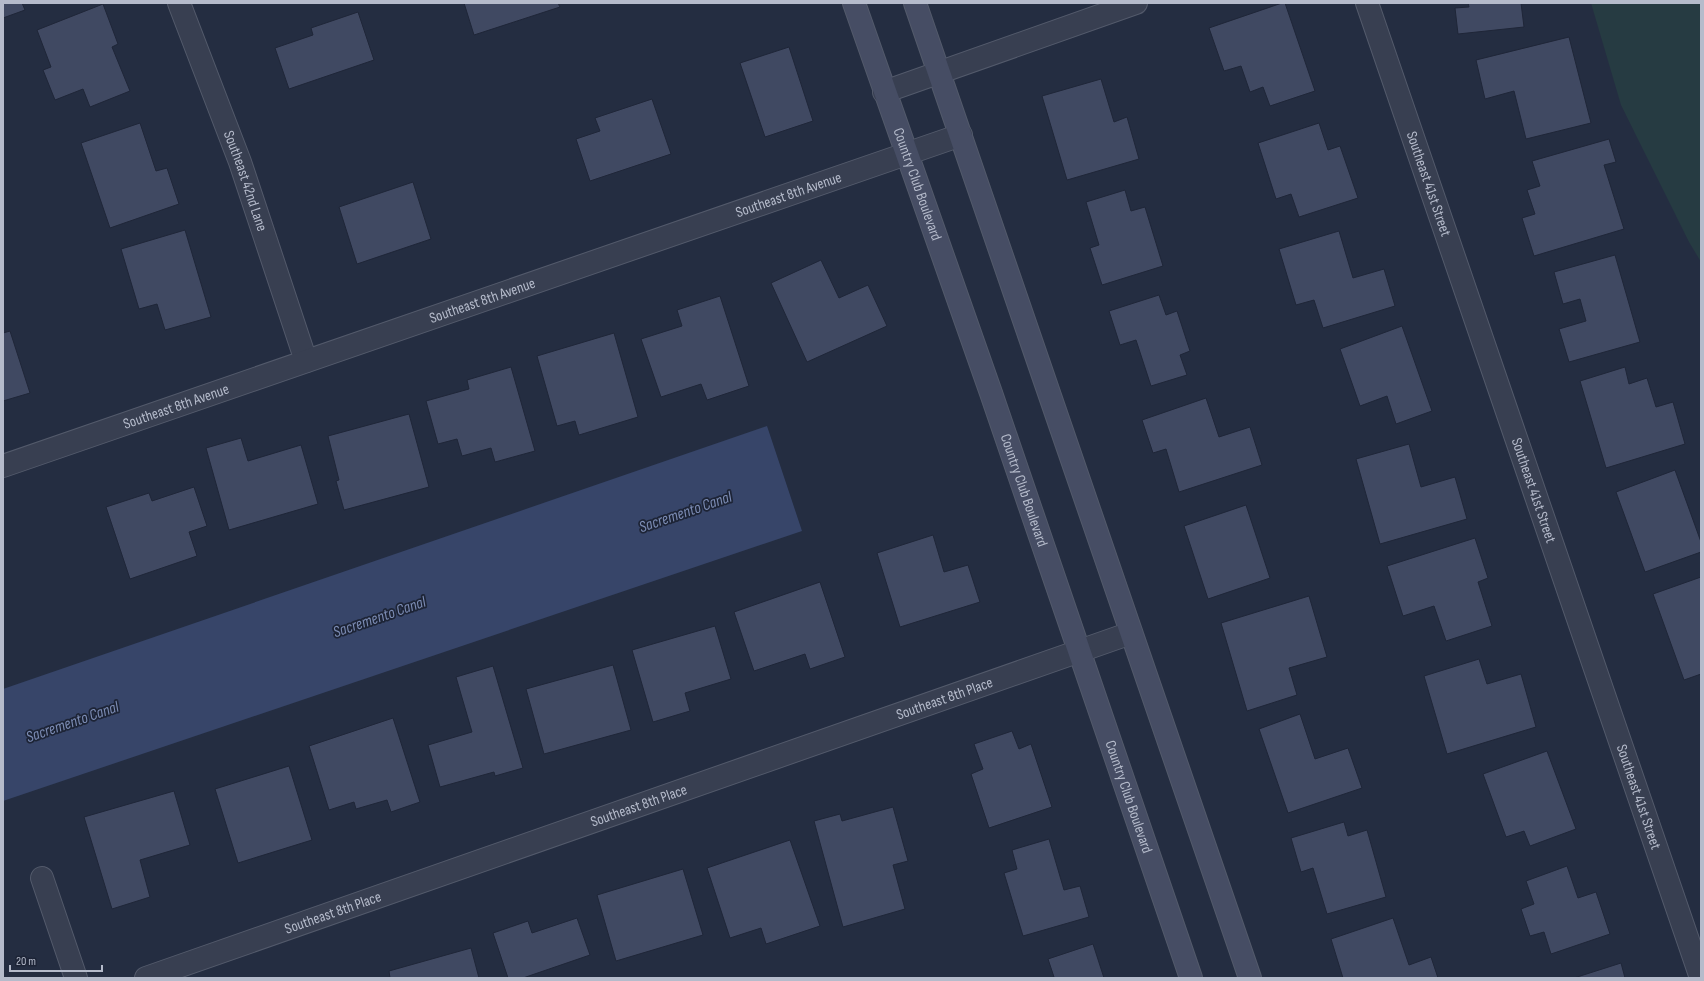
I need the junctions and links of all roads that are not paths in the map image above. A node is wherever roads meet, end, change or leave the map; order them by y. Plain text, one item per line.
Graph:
1 (180, 3) edge
2 (854, 3) edge
3 (915, 3) edge
4 (1136, 3) edge
5 (1367, 3) edge
6 (938, 72) junction
7 (884, 92) junction
8 (961, 135) junction
9 (906, 153) junction
10 (306, 361) junction
11 (3, 466) edge
12 (1131, 633) junction
13 (1079, 651) junction
14 (42, 878) dead end
15 (76, 978) edge
16 (146, 978) edge
17 (1191, 978) edge
18 (1250, 978) edge
19 (1701, 978) edge

1 - 10 street, Southeast 42nd Lane
2 - 7 main road, Country Club Boulevard
3 - 6 main road
4 - 6 street
5 - 19 street, Southeast 41st Street
6 - 7 street
6 - 8 main road
7 - 9 main road, Country Club Boulevard
8 - 9 street, Southeast 8th Avenue
8 - 12 main road
9 - 10 street, Southeast 8th Avenue
9 - 13 main road, Country Club Boulevard
10 - 11 street, Southeast 8th Avenue
12 - 13 street, Southeast 8th Place
12 - 18 main road
13 - 16 street, Southeast 8th Place
13 - 17 main road, Country Club Boulevard
14 - 15 street

